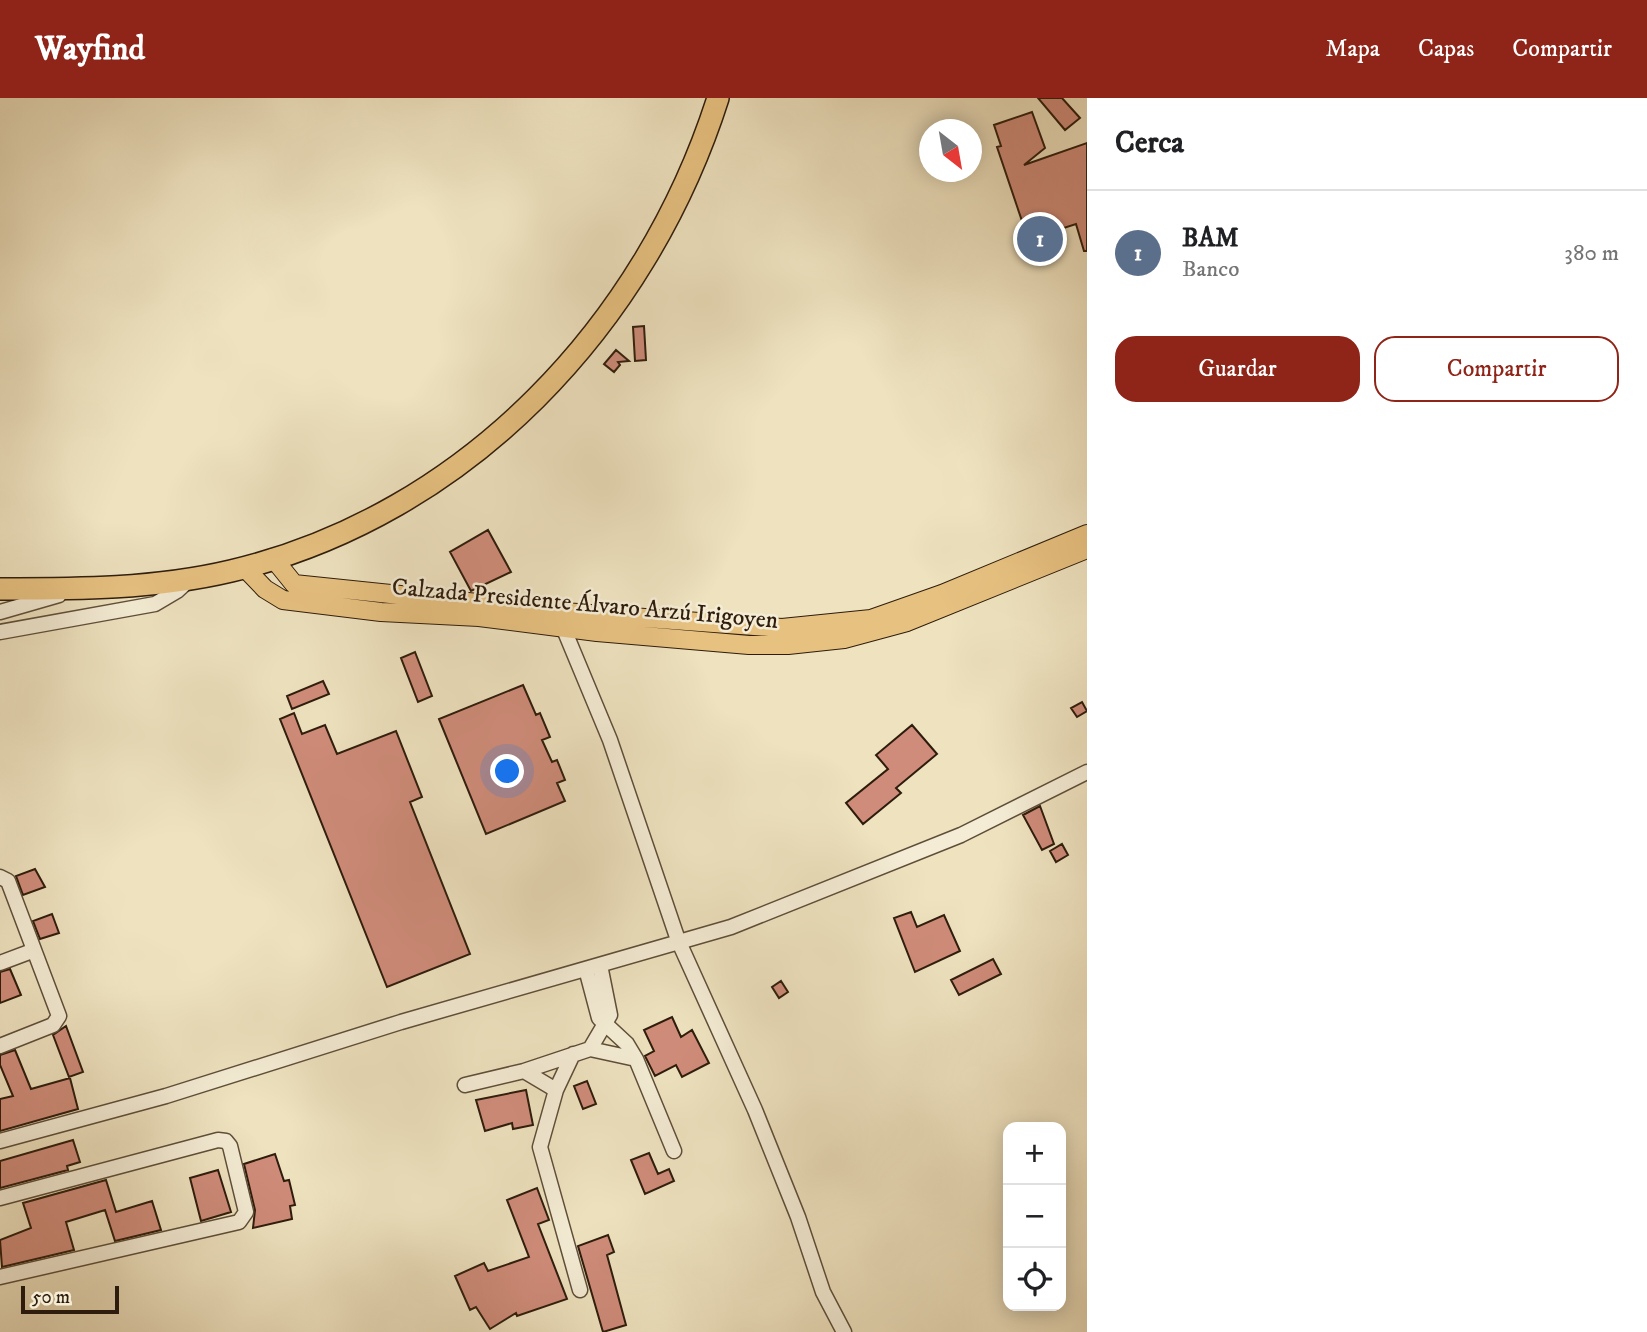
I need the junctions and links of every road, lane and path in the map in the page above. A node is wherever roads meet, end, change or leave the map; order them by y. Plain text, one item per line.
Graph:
1 (718, 98) edge
2 (1087, 534) edge
3 (1087, 549) edge
4 (273, 558) junction
5 (244, 567) junction
6 (190, 579) junction
7 (0, 589) edge
8 (81, 589) junction
9 (44, 599) junction
10 (0, 612) edge
11 (564, 620) junction
12 (54, 621) junction
13 (0, 632) edge
14 (1087, 772) edge
15 (0, 877) edge
16 (678, 940) junction
17 (32, 951) junction
18 (0, 963) edge
19 (593, 967) junction
20 (606, 1027) junction
21 (0, 1046) edge
22 (590, 1049) junction
23 (573, 1054) junction
24 (636, 1059) junction
25 (524, 1071) junction
26 (464, 1085) dead end
27 (556, 1090) junction
28 (0, 1141) edge
29 (674, 1151) dead end
30 (0, 1198) edge
31 (0, 1277) edge
32 (580, 1290) dead end
33 (844, 1332) edge

1 - 4 highway
2 - 11 main road, Calzada Presidente Álvaro Arzú Irigoyen
3 - 11 main road, Calzada Presidente Álvaro Arzú Irigoyen
4 - 5 highway
4 - 11 main road, Calzada Presidente Álvaro Arzú Irigoyen
5 - 6 highway
5 - 11 main road, Calzada Presidente Álvaro Arzú Irigoyen
6 - 8 highway
6 - 12 street
7 - 8 highway
8 - 9 street
9 - 10 street
9 - 12 street
11 - 16 street
12 - 13 street
14 - 16 street
15 - 17 street
16 - 19 street
16 - 33 street
17 - 18 street
17 - 21 street
19 - 20 street
19 - 28 street
20 - 22 street
20 - 24 street
22 - 23 street
22 - 24 street
23 - 25 street
23 - 27 street
24 - 29 street
25 - 26 street
25 - 27 street
27 - 32 street
30 - 31 street

